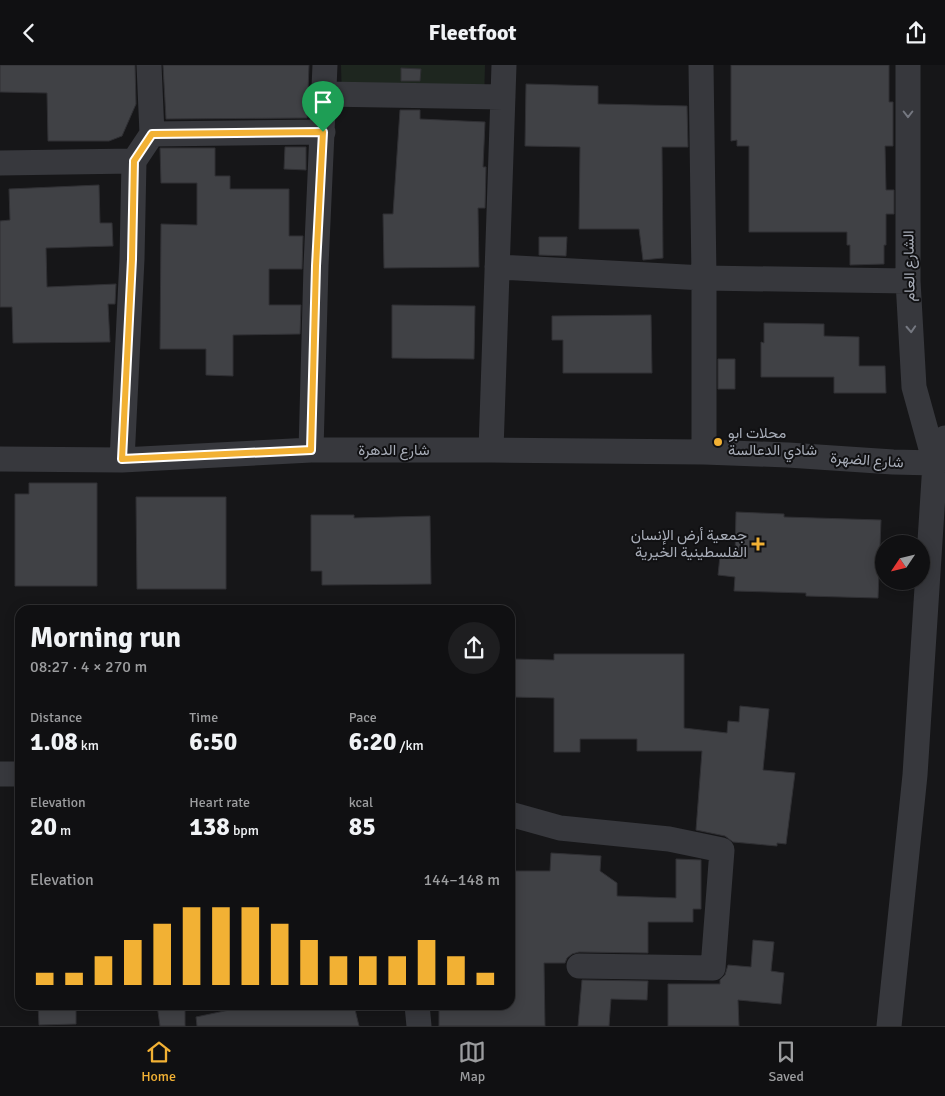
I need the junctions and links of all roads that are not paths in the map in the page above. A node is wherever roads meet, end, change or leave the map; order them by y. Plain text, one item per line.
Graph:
1 (149, 65) edge
2 (325, 65) edge
3 (504, 65) edge
4 (701, 65) edge
5 (908, 65) edge
6 (324, 93) junction
7 (503, 97) junction
8 (323, 132) junction
9 (152, 134) junction
10 (134, 161) junction
11 (0, 163) edge
12 (497, 267) junction
13 (704, 278) junction
14 (908, 281) junction
15 (945, 438) edge
16 (311, 450) junction
17 (491, 450) junction
18 (704, 452) junction
19 (788, 455) joint
20 (0, 459) edge
21 (122, 459) junction
22 (940, 461) edge
23 (0, 774) edge
24 (15, 774) edge
25 (515, 815) edge
26 (579, 966) dead end
27 (417, 1010) edge
28 (419, 1026) edge
29 (889, 1026) edge

1 - 9 street
2 - 6 street
3 - 7 street
4 - 13 street
5 -> 14 street, الشارع العام
6 - 7 street
6 - 8 street
7 - 12 street
8 - 9 street
8 - 16 street
9 - 10 street
10 - 11 street
10 - 21 street
12 - 13 street
12 - 17 street
13 - 14 street
13 - 18 street
14 -> 22 street, الشارع العام
15 - 22 street
16 - 17 street, شارع الدهرة
16 - 21 street, شارع الدهرة
17 - 18 street, شارع الدهرة
18 - 19 street, شارع الدهرة
19 - 22 street, شارع الضهرة
20 - 21 street, شارع الدهرة
22 - 29 street
23 - 24 street
25 - 26 street
27 - 28 street

